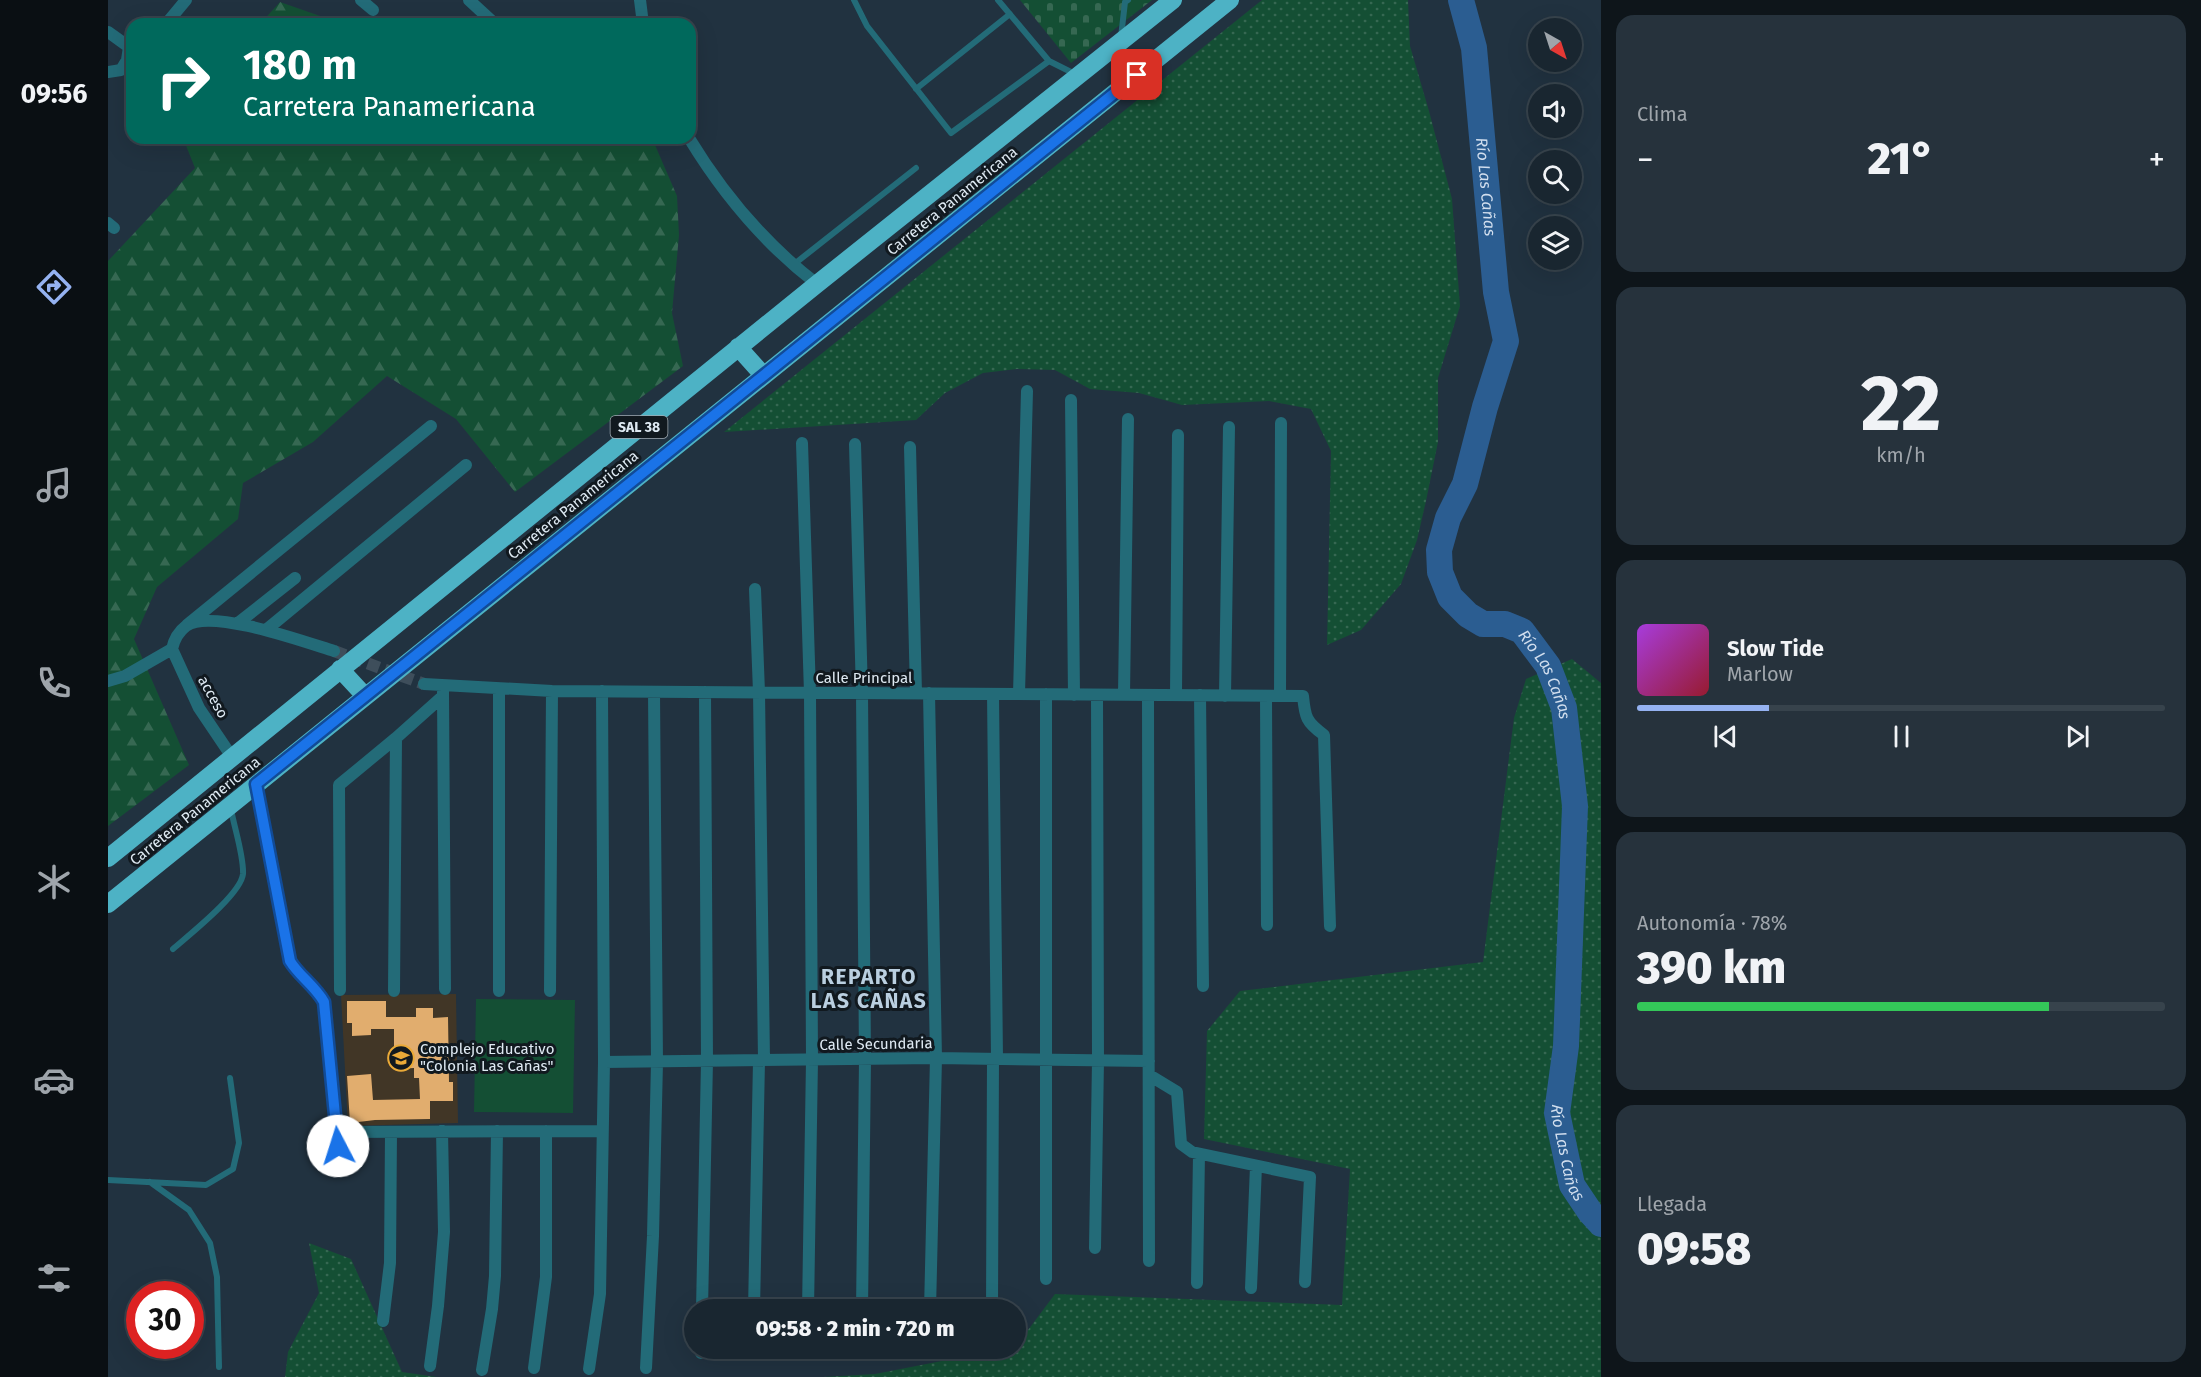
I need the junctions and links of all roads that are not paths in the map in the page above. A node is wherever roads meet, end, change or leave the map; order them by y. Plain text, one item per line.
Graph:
1 (186, 0) edge
2 (361, 0) edge
3 (469, 0) edge
4 (640, 0) edge
5 (854, 0) edge
6 (998, 0) edge
7 (1173, 0) edge
8 (1230, 0) edge
9 (1126, 1) edge
10 (372, 10) dead end
11 (1010, 14) junction
12 (171, 18) edge
13 (488, 18) edge
14 (642, 18) edge
15 (108, 32) edge
16 (1120, 43) junction
17 (126, 44) edge
18 (126, 62) edge
19 (1049, 62) junction
20 (108, 72) edge
21 (1078, 76) junction
22 (916, 89) junction
23 (693, 144) edge
24 (916, 168) dead end
25 (793, 265) junction
26 (817, 284) junction
27 (738, 347) junction
28 (763, 375) junction
29 (1027, 391) dead end
30 (1071, 400) dead end
31 (1128, 419) dead end
32 (1281, 423) dead end
33 (431, 426) dead end
34 (1229, 427) dead end
35 (1178, 435) dead end
36 (802, 443) dead end
37 (855, 444) dead end
38 (910, 447) dead end
39 (466, 465) dead end
40 (295, 578) dead end
41 (755, 589) dead end
42 (238, 623) junction
43 (187, 624) junction
44 (266, 630) junction
45 (172, 649) junction
46 (334, 651) tunnel mouth
47 (340, 669) junction
48 (108, 681) edge
49 (424, 684) tunnel mouth
50 (500, 689) junction
51 (443, 691) junction
52 (552, 691) junction
53 (602, 691) junction
54 (654, 692) junction
55 (705, 692) junction
56 (759, 692) junction
57 (810, 693) junction
58 (862, 693) junction
59 (922, 693) junction
60 (993, 694) junction
61 (1019, 694) junction
62 (1046, 694) junction
63 (1074, 695) junction
64 (1097, 695) junction
65 (1124, 695) junction
66 (1148, 695) junction
67 (1176, 695) junction
68 (1200, 695) junction
69 (365, 696) junction
70 (1225, 696) junction
71 (1266, 696) junction
72 (1280, 696) junction
73 (396, 738) junction
74 (232, 756) junction
75 (256, 784) junction
76 (230, 805) junction
77 (108, 858) edge
78 (108, 904) edge
79 (1267, 926) dead end
80 (1330, 926) dead end
81 (173, 950) dead end
82 (1203, 986) dead end
83 (445, 989) dead end
84 (340, 990) dead end
85 (394, 991) dead end
86 (499, 991) dead end
87 (550, 991) dead end
88 (936, 1058) junction
89 (995, 1059) junction
90 (812, 1060) junction
91 (865, 1060) junction
92 (1048, 1060) junction
93 (1098, 1060) junction
94 (707, 1061) junction
95 (762, 1061) junction
96 (1149, 1061) junction
97 (603, 1062) junction
98 (657, 1062) junction
99 (1149, 1076) junction
100 (230, 1078) dead end
101 (442, 1131) junction
102 (497, 1131) junction
103 (546, 1131) junction
104 (602, 1131) junction
105 (337, 1132) junction
106 (391, 1132) junction
107 (1200, 1154) junction
108 (340, 1160) dead end
109 (1256, 1166) junction
110 (108, 1180) edge
111 (149, 1182) junction
112 (1095, 1248) dead end
113 (1149, 1261) dead end
114 (1046, 1279) dead end
115 (1305, 1282) dead end
116 (1197, 1283) dead end
117 (1251, 1287) dead end
118 (702, 1299) edge
119 (754, 1299) edge
120 (808, 1299) edge
121 (862, 1299) edge
122 (930, 1299) edge
123 (992, 1299) edge
124 (383, 1321) dead end
125 (430, 1366) dead end
126 (219, 1367) dead end
127 (534, 1368) dead end
128 (589, 1368) dead end
129 (646, 1368) dead end
130 (482, 1370) dead end

1 - 12 street
2 - 10 street
3 - 13 street
4 - 14 street
5 - 22 lane
6 - 11 lane
7 - 16 highway, Carretera Panamericana / SAL 38
8 - 28 highway, Carretera Panamericana / SAL 38
9 - 16 lane
11 - 19 lane
11 - 22 lane
15 - 17 street
16 - 21 highway, Carretera Panamericana / SAL 38
18 - 20 street
19 - 21 lane
19 - 22 lane
21 - 26 highway, Carretera Panamericana / SAL 38
23 - 25 street
24 - 25 lane
25 - 26 street
26 - 27 highway, Carretera Panamericana / SAL 38
27 - 28 highway
27 - 47 highway, Carretera Panamericana / SAL 38
28 - 69 highway, Carretera Panamericana / SAL 38
29 - 61 street
30 - 63 street
31 - 65 street
32 - 72 street
33 - 43 street
34 - 70 street
35 - 67 street
36 - 57 street
37 - 58 street
38 - 59 street
39 - 44 street
40 - 42 street
41 - 56 street
42 - 43 street
42 - 44 street
43 - 45 street
44 - 46 street
45 - 48 street
45 - 74 street, acceso
47 - 69 highway
47 - 74 highway, Carretera Panamericana / SAL 38
49 - 51 street, Calle Principal
50 - 51 street, Calle Principal
50 - 52 street, Calle Principal
50 - 86 street
51 - 73 street
51 - 83 street
52 - 53 street, Calle Principal
52 - 87 street
53 - 54 street, Calle Principal
53 - 97 street
54 - 55 street, Calle Principal
54 - 98 street
55 - 56 street, Calle Principal
55 - 94 street
56 - 57 street, Calle Principal
56 - 95 street
57 - 58 street, Calle Principal
57 - 90 street
58 - 59 street, Calle Principal
58 - 91 street
59 - 60 street, Calle Principal
59 - 88 street
60 - 61 street, Calle Principal
60 - 89 street
61 - 62 street, Calle Principal
62 - 63 street, Calle Principal
62 - 92 street
63 - 64 street, Calle Principal
64 - 65 street, Calle Principal
64 - 93 street
65 - 66 street, Calle Principal
66 - 67 street, Calle Principal
66 - 96 street
67 - 68 street, Calle Principal
68 - 70 street, Calle Principal
68 - 82 street
69 - 75 highway, Carretera Panamericana / SAL 38
70 - 71 street, Calle Principal
71 - 72 street, Calle Principal
71 - 79 street
72 - 80 street, Calle Principal
73 - 84 street
73 - 85 street
74 - 77 highway, Carretera Panamericana / SAL 38
75 - 76 highway, Carretera Panamericana / SAL 38
75 - 105 street
76 - 78 highway, Carretera Panamericana / SAL 38
76 - 81 lane
88 - 89 street, Calle Secundaria
88 - 91 street, Calle Secundaria
88 - 122 street
89 - 92 street, Calle Secundaria
89 - 123 street
90 - 91 street, Calle Secundaria
90 - 95 street, Calle Secundaria
90 - 120 street
91 - 121 street
92 - 93 street, Calle Secundaria
92 - 114 street
93 - 96 street, Calle Secundaria
93 - 112 street
94 - 95 street, Calle Secundaria
94 - 98 street, Calle Secundaria
94 - 118 street
95 - 119 street
96 - 99 street
97 - 98 street, Calle Secundaria
97 - 104 street
98 - 129 street
99 - 107 street
99 - 113 street
100 - 111 lane
101 - 102 street
101 - 106 street
101 - 125 street
102 - 103 street
102 - 130 street
103 - 104 street
103 - 127 street
104 - 128 street
105 - 106 street
105 - 108 street
106 - 124 street
107 - 109 street
107 - 116 street
109 - 115 street
109 - 117 street
110 - 111 lane
111 - 126 lane

